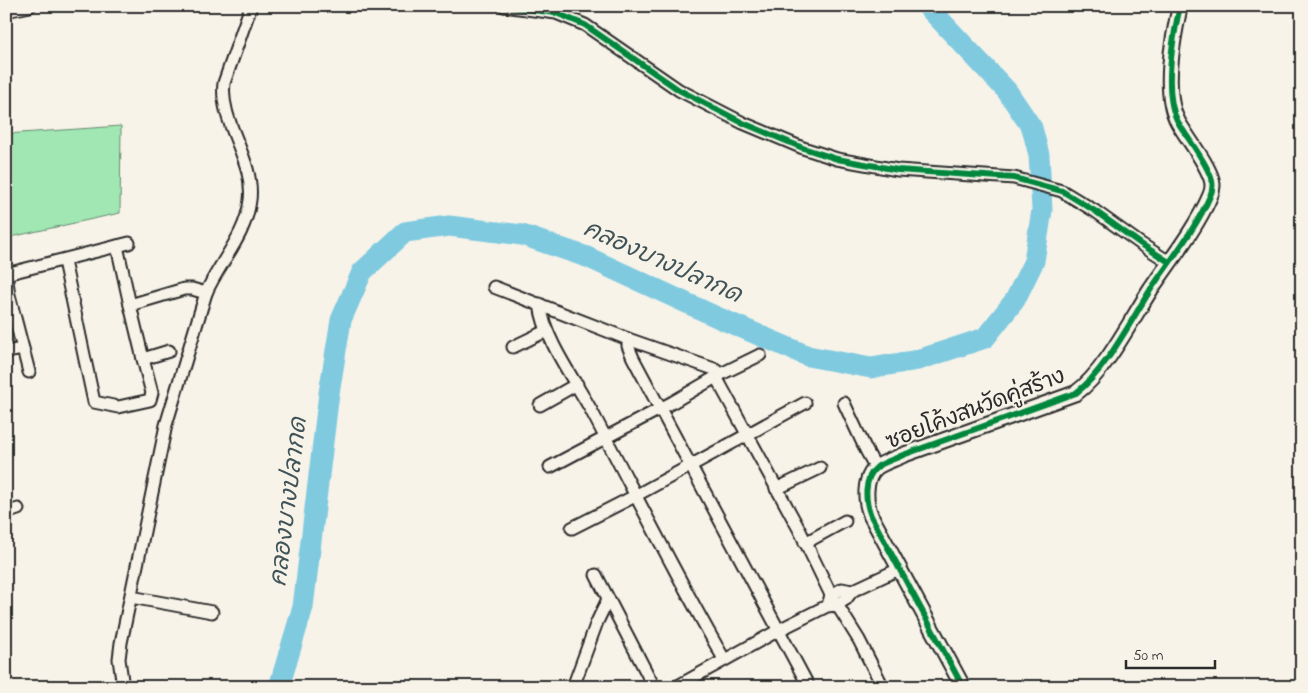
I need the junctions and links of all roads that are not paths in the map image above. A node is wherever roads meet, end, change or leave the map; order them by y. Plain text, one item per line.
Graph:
1 (30, 6) edge
2 (251, 6) edge
3 (504, 6) edge
4 (1180, 6) edge
5 (6, 11) edge
6 (130, 243) dead end
7 (117, 246) junction
8 (64, 261) junction
9 (1169, 262) junction
10 (494, 286) dead end
11 (206, 293) junction
12 (540, 304) junction
13 (130, 305) junction
14 (546, 331) junction
15 (628, 339) junction
16 (513, 347) dead end
17 (23, 349) junction
18 (169, 351) dead end
19 (6, 352) edge
20 (760, 355) dead end
21 (143, 359) junction
22 (28, 372) dead end
23 (718, 376) junction
24 (577, 384) junction
25 (805, 403) dead end
26 (844, 403) dead end
27 (540, 405) dead end
28 (660, 409) junction
29 (746, 435) junction
30 (605, 438) junction
31 (690, 465) junction
32 (550, 467) dead end
33 (820, 468) dead end
34 (876, 468) junction
35 (776, 489) junction
36 (635, 496) junction
37 (18, 509) dead end
38 (6, 513) edge
39 (844, 521) dead end
40 (572, 528) dead end
41 (805, 543) junction
42 (900, 569) junction
43 (596, 575) dead end
44 (131, 597) junction
45 (608, 599) junction
46 (832, 602) junction
47 (212, 612) dead end
48 (779, 630) junction
49 (724, 659) junction
50 (123, 687) edge
51 (573, 687) edge
52 (654, 687) edge
53 (676, 687) edge
54 (809, 687) edge
55 (883, 687) edge
56 (963, 687) edge

1 - 5 street
2 - 11 street
3 - 9 street
4 - 9 street, ซอยโค้งสนวัดคู่สร้าง
6 - 7 street
7 - 8 street
7 - 13 street
8 - 17 street
8 - 21 street
9 - 34 street, ซอยโค้งสนวัดคู่สร้าง
10 - 12 street
11 - 13 street
11 - 44 street
12 - 14 street
12 - 15 street
13 - 21 street
14 - 16 street
14 - 24 street
15 - 23 street
15 - 28 street
17 - 19 street
17 - 22 street
18 - 21 street
20 - 23 street
23 - 28 street
23 - 29 street
24 - 27 street
24 - 30 street
25 - 29 street
26 - 34 street
28 - 30 street
28 - 31 street
29 - 31 street
29 - 35 street
30 - 32 street
30 - 36 street
31 - 36 street
31 - 48 street
33 - 35 street
34 - 42 street, ซอยโค้งสนวัดคู่สร้าง
35 - 41 street
36 - 40 street
36 - 49 street
37 - 38 street
39 - 41 street
41 - 46 street
42 - 46 street
42 - 56 street, ซอยโค้งสนวัดคู่สร้าง
43 - 45 street
44 - 47 street
44 - 50 street
45 - 51 street
45 - 52 street
46 - 48 street
46 - 55 street
48 - 49 street
48 - 54 street
49 - 53 street

